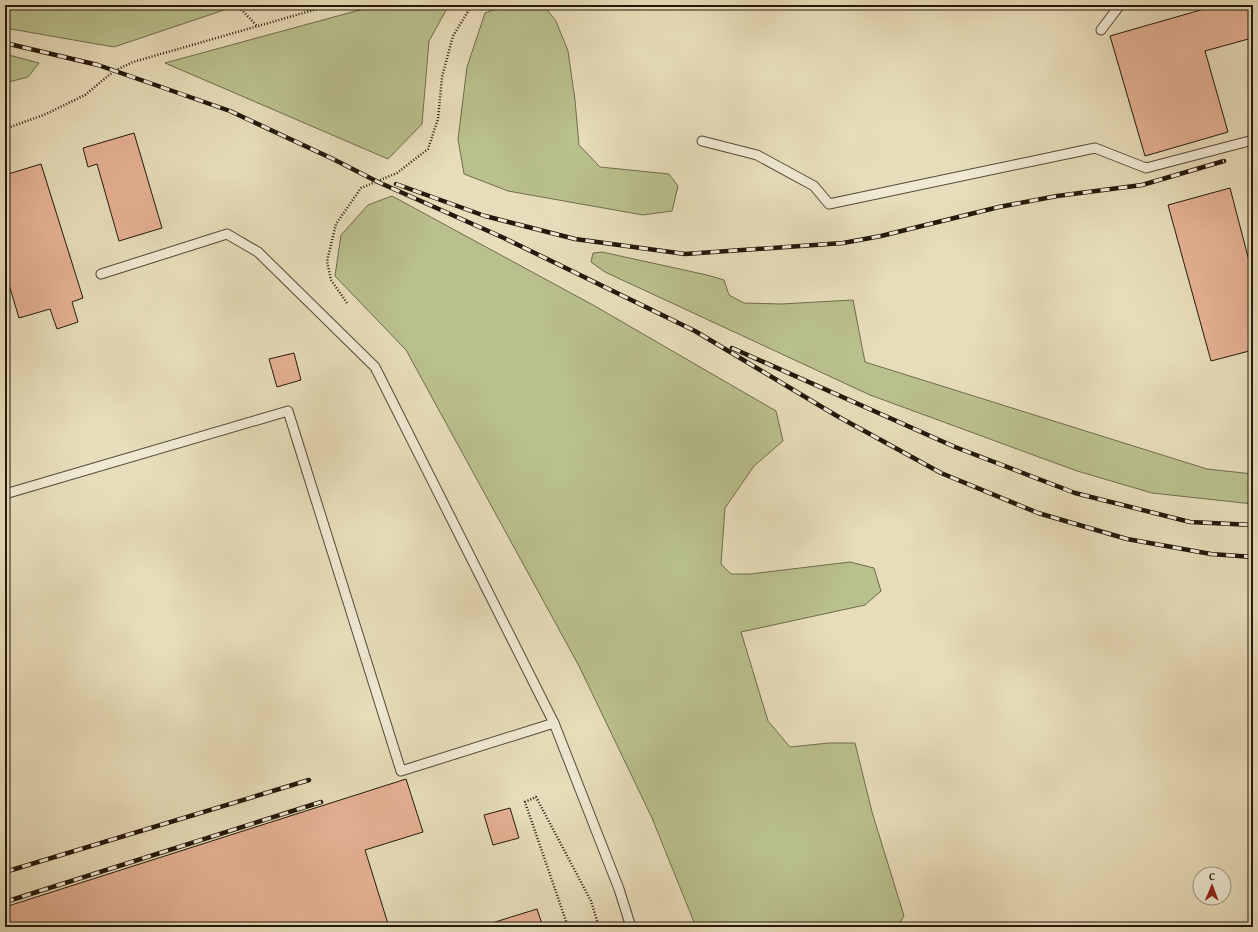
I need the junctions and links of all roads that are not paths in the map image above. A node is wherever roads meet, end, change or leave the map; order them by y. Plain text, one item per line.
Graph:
1 (1120, 5) edge
2 (1102, 30) dead end
3 (1253, 140) edge
4 (702, 142) dead end
5 (101, 274) dead end
6 (5, 494) edge
7 (554, 723) junction
8 (631, 927) edge

1 - 2 lane
3 - 4 lane
5 - 7 lane
6 - 7 lane
7 - 8 lane

